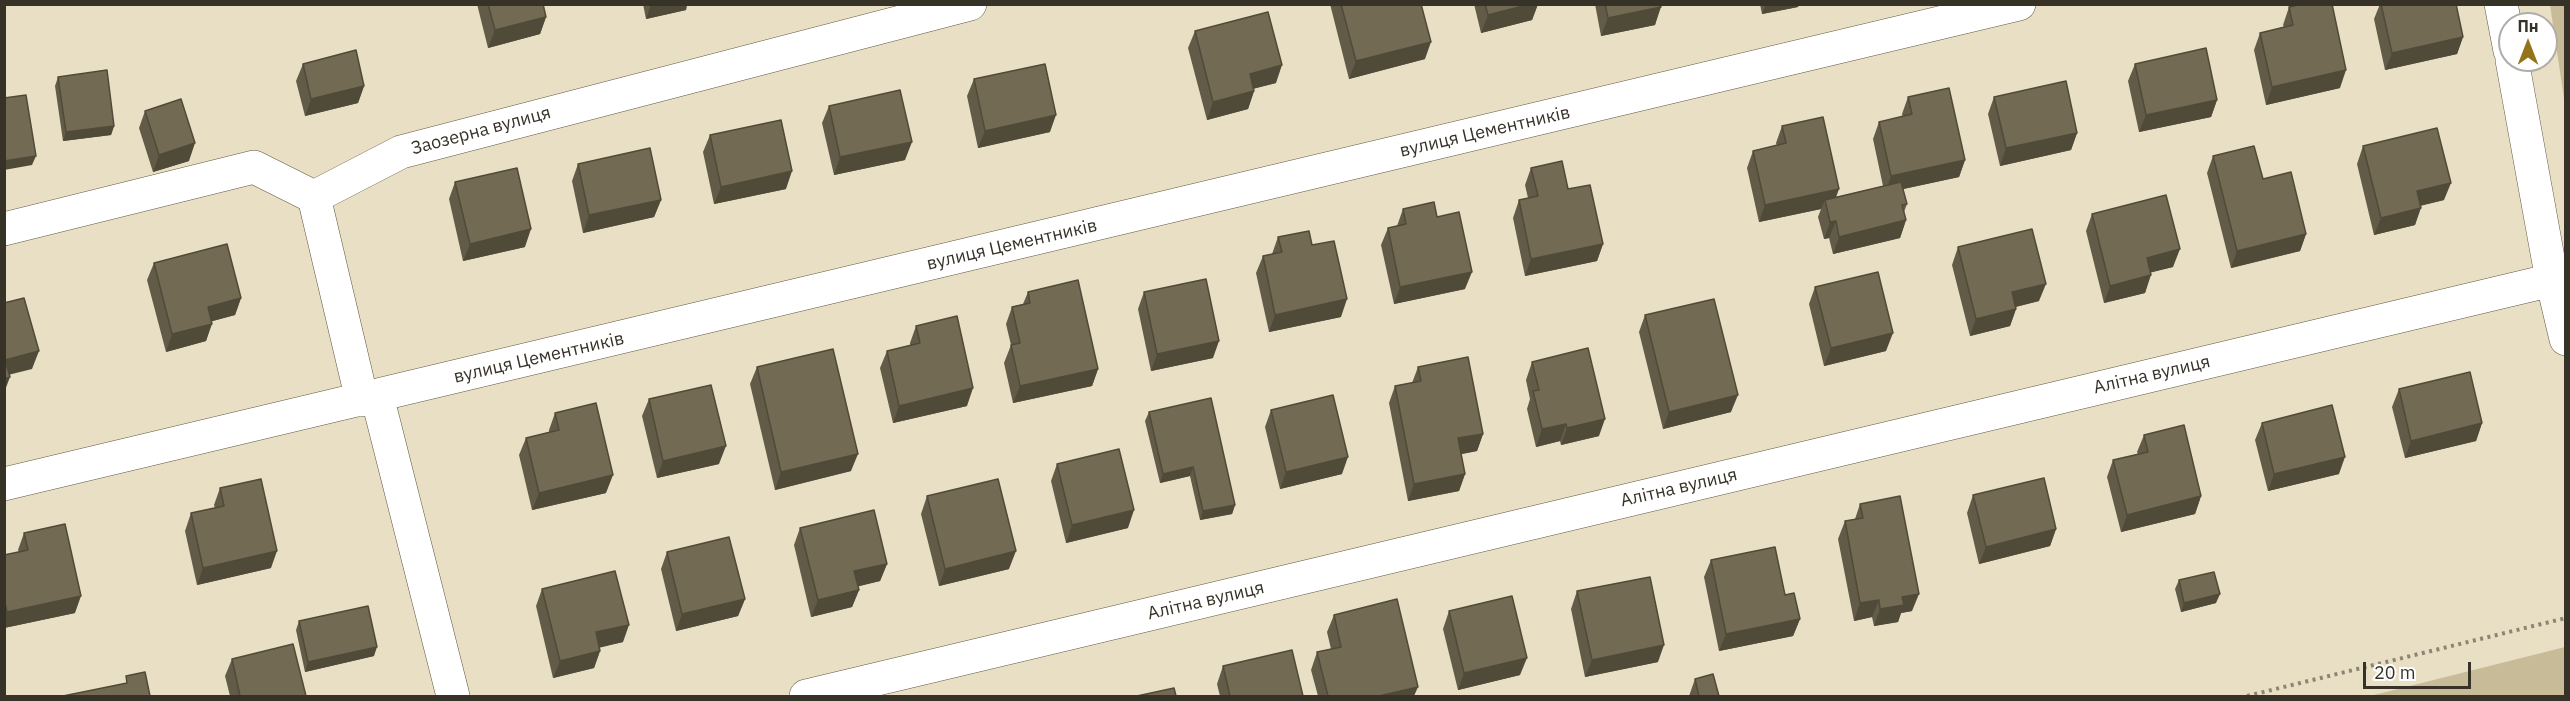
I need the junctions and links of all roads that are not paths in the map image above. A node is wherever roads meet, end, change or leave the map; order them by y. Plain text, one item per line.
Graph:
1 (970, 4) edge
2 (2019, 4) edge
3 (2514, 72) edge
4 (314, 197) junction
5 (4, 229) edge
6 (2552, 280) junction
7 (2565, 339) edge
8 (370, 398) junction
9 (4, 484) edge
10 (453, 696) edge
11 (806, 696) edge

1 - 4 street, Заозерна вулиця
2 - 8 street, вулиця Цементників
3 - 6 street
4 - 5 street
4 - 8 street
6 - 7 street
6 - 11 street, Алітна вулиця
8 - 9 street, вулиця Цементників
8 - 10 street

